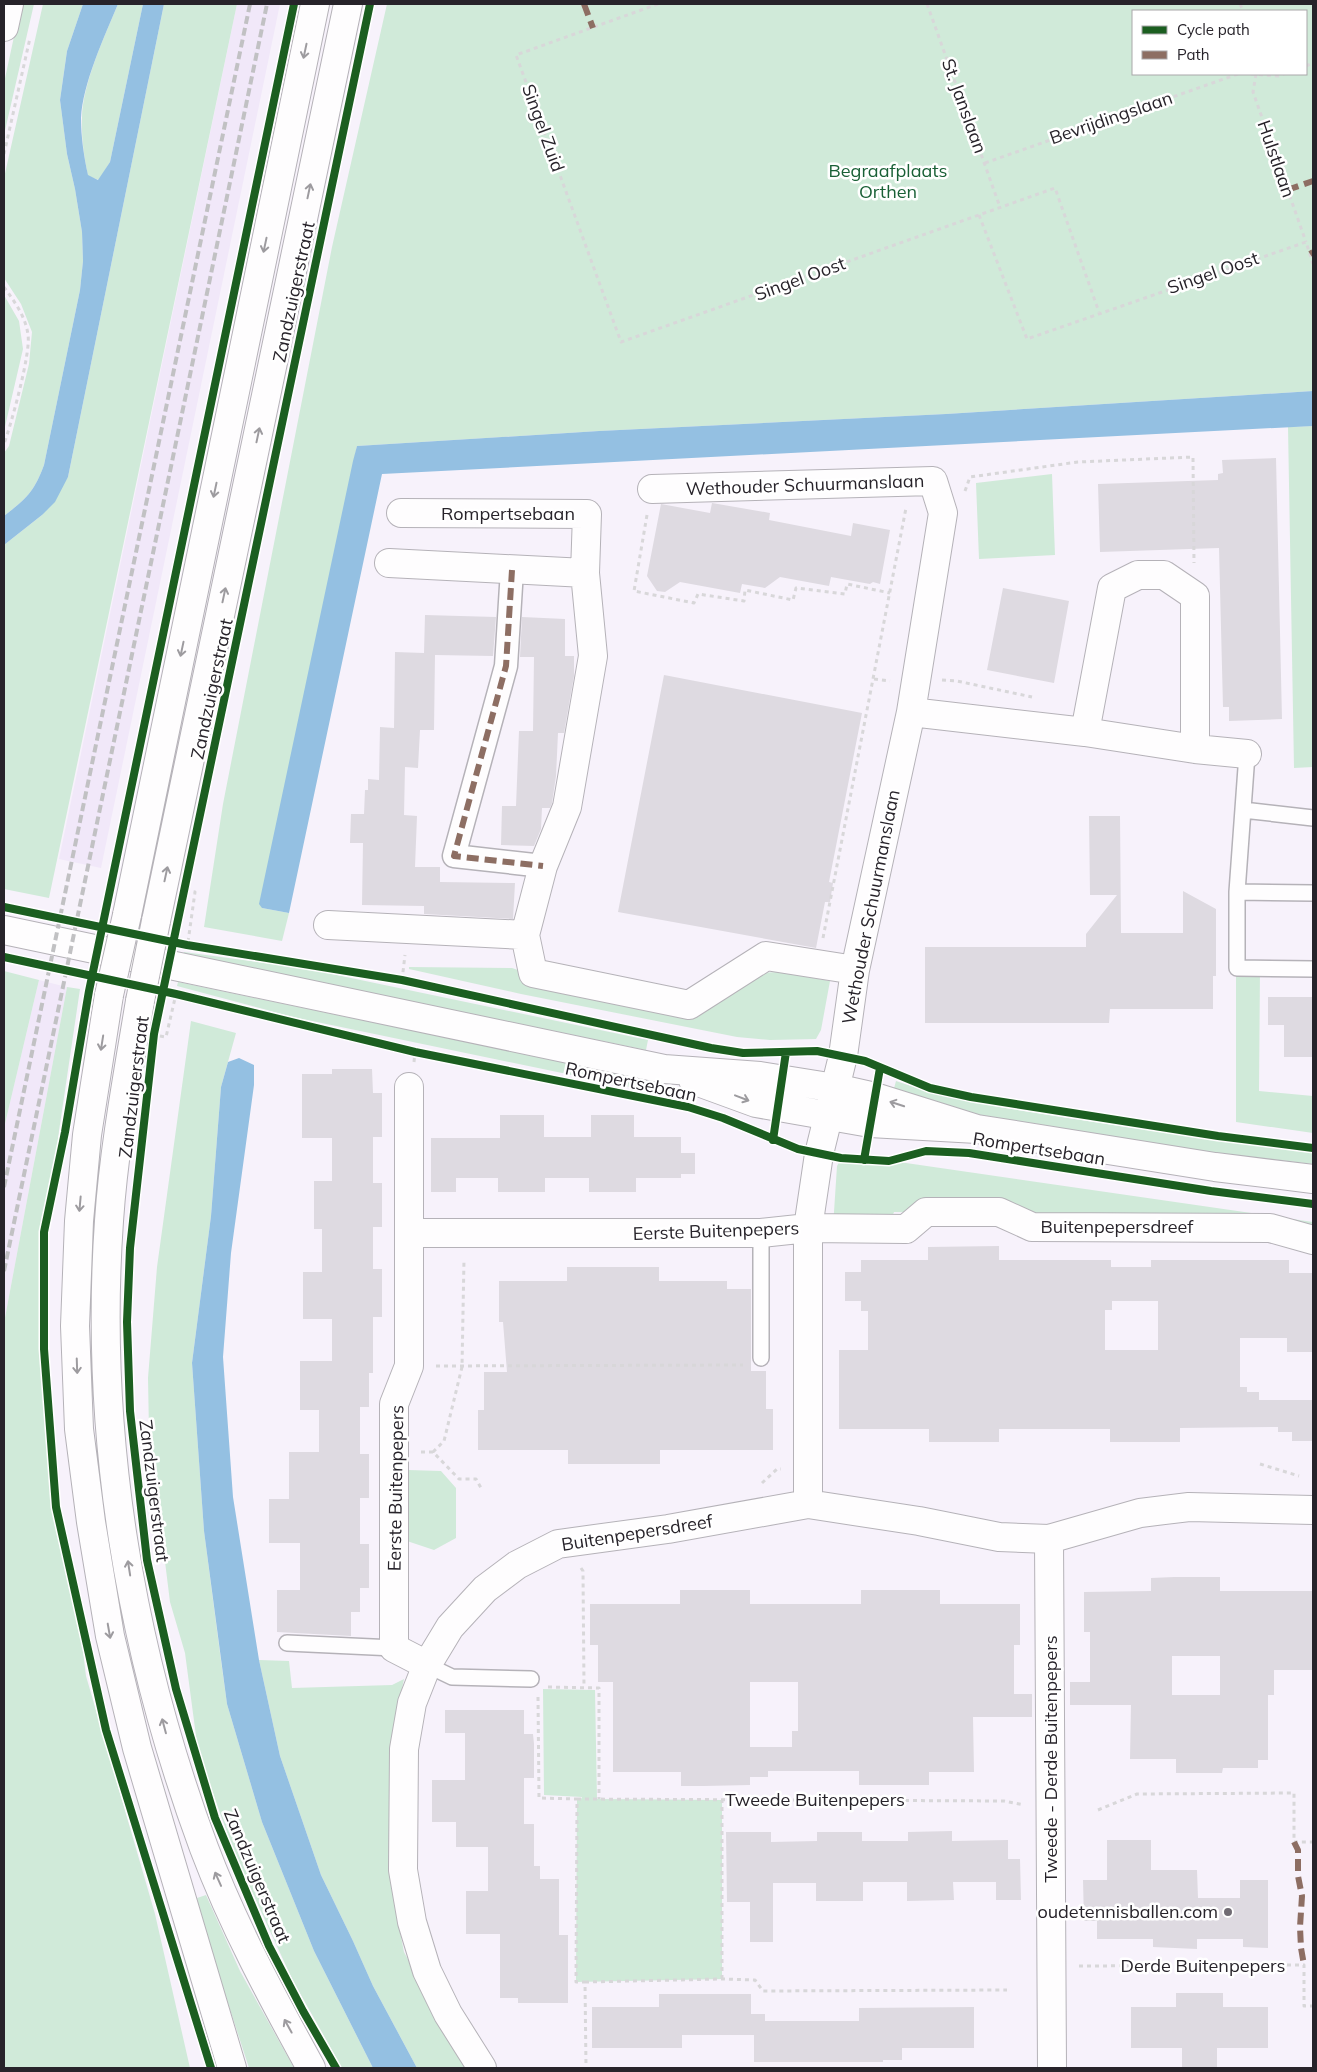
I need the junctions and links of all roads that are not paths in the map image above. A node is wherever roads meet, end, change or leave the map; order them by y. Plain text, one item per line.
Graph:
1 (9, 4) edge
2 (315, 4) edge
3 (348, 4) edge
4 (4, 27) edge
5 (652, 489) road end
6 (401, 513) dead end
7 (389, 563) dead end
8 (512, 570) junction
9 (585, 573) junction
10 (910, 712) junction
11 (1085, 732) junction
12 (1195, 749) junction
13 (1247, 754) joint
14 (1243, 810) junction
15 (1313, 818) edge
16 (543, 866) junction
17 (1237, 892) junction
18 (1313, 893) edge
19 (328, 925) dead end
20 (4, 930) edge
21 (525, 935) junction
22 (1313, 969) edge
23 (855, 970) junction
24 (409, 1087) dead end
25 (832, 1102) junction
26 (1313, 1179) edge
27 (808, 1228) junction
28 (409, 1233) junction
29 (761, 1233) junction
30 (1313, 1240) edge
31 (761, 1358) road end
32 (808, 1504) junction
33 (1313, 1510) edge
34 (1049, 1539) junction
35 (287, 1643) dead end
36 (394, 1648) junction
37 (427, 1665) junction
38 (534, 1683) road end
39 (232, 2068) edge
40 (311, 2068) edge
41 (482, 2068) edge
42 (1052, 2068) edge

1 - 4 street
2 -> 39 street, Zandzuigerstraat, bridge
40 -> 3 street, Zandzuigerstraat, bridge
5 - 10 street, Wethouder Schuurmanslaan
6 - 9 street, Rompertsebaan
7 - 8 street
8 - 9 street
8 - 16 street
9 - 16 street, Rompertsebaan
10 - 11 street
10 - 23 street, Wethouder Schuurmanslaan
11 - 12 street
11 - 12 street
12 - 13 street
13 - 14 lane
14 - 15 lane
14 - 17 lane
16 - 21 street, Rompertsebaan
17 - 18 lane
17 - 22 lane
19 - 21 street
20 - 25 street, Rompertsebaan
21 - 23 street, Rompertsebaan
23 - 25 street, Wethouder Schuurmanslaan
24 - 28 street, Eerste Buitenpepers
25 - 26 street, Rompertsebaan
25 - 27 street
27 - 29 street, Eerste Buitenpepers
27 - 30 street, Buitenpepersdreef
27 - 32 street, Eerste Buitenpepers
28 - 29 street, Eerste Buitenpepers
28 - 36 street, Eerste Buitenpepers
29 - 31 lane
32 - 34 street, Buitenpepersdreef
32 - 37 street, Buitenpepersdreef
33 - 34 street, Buitenpepersdreef
34 - 42 street, Tweede - Derde Buitenpepers
35 - 36 lane
36 - 37 street
37 - 38 lane
37 - 41 street, Buitenpepersdreef

